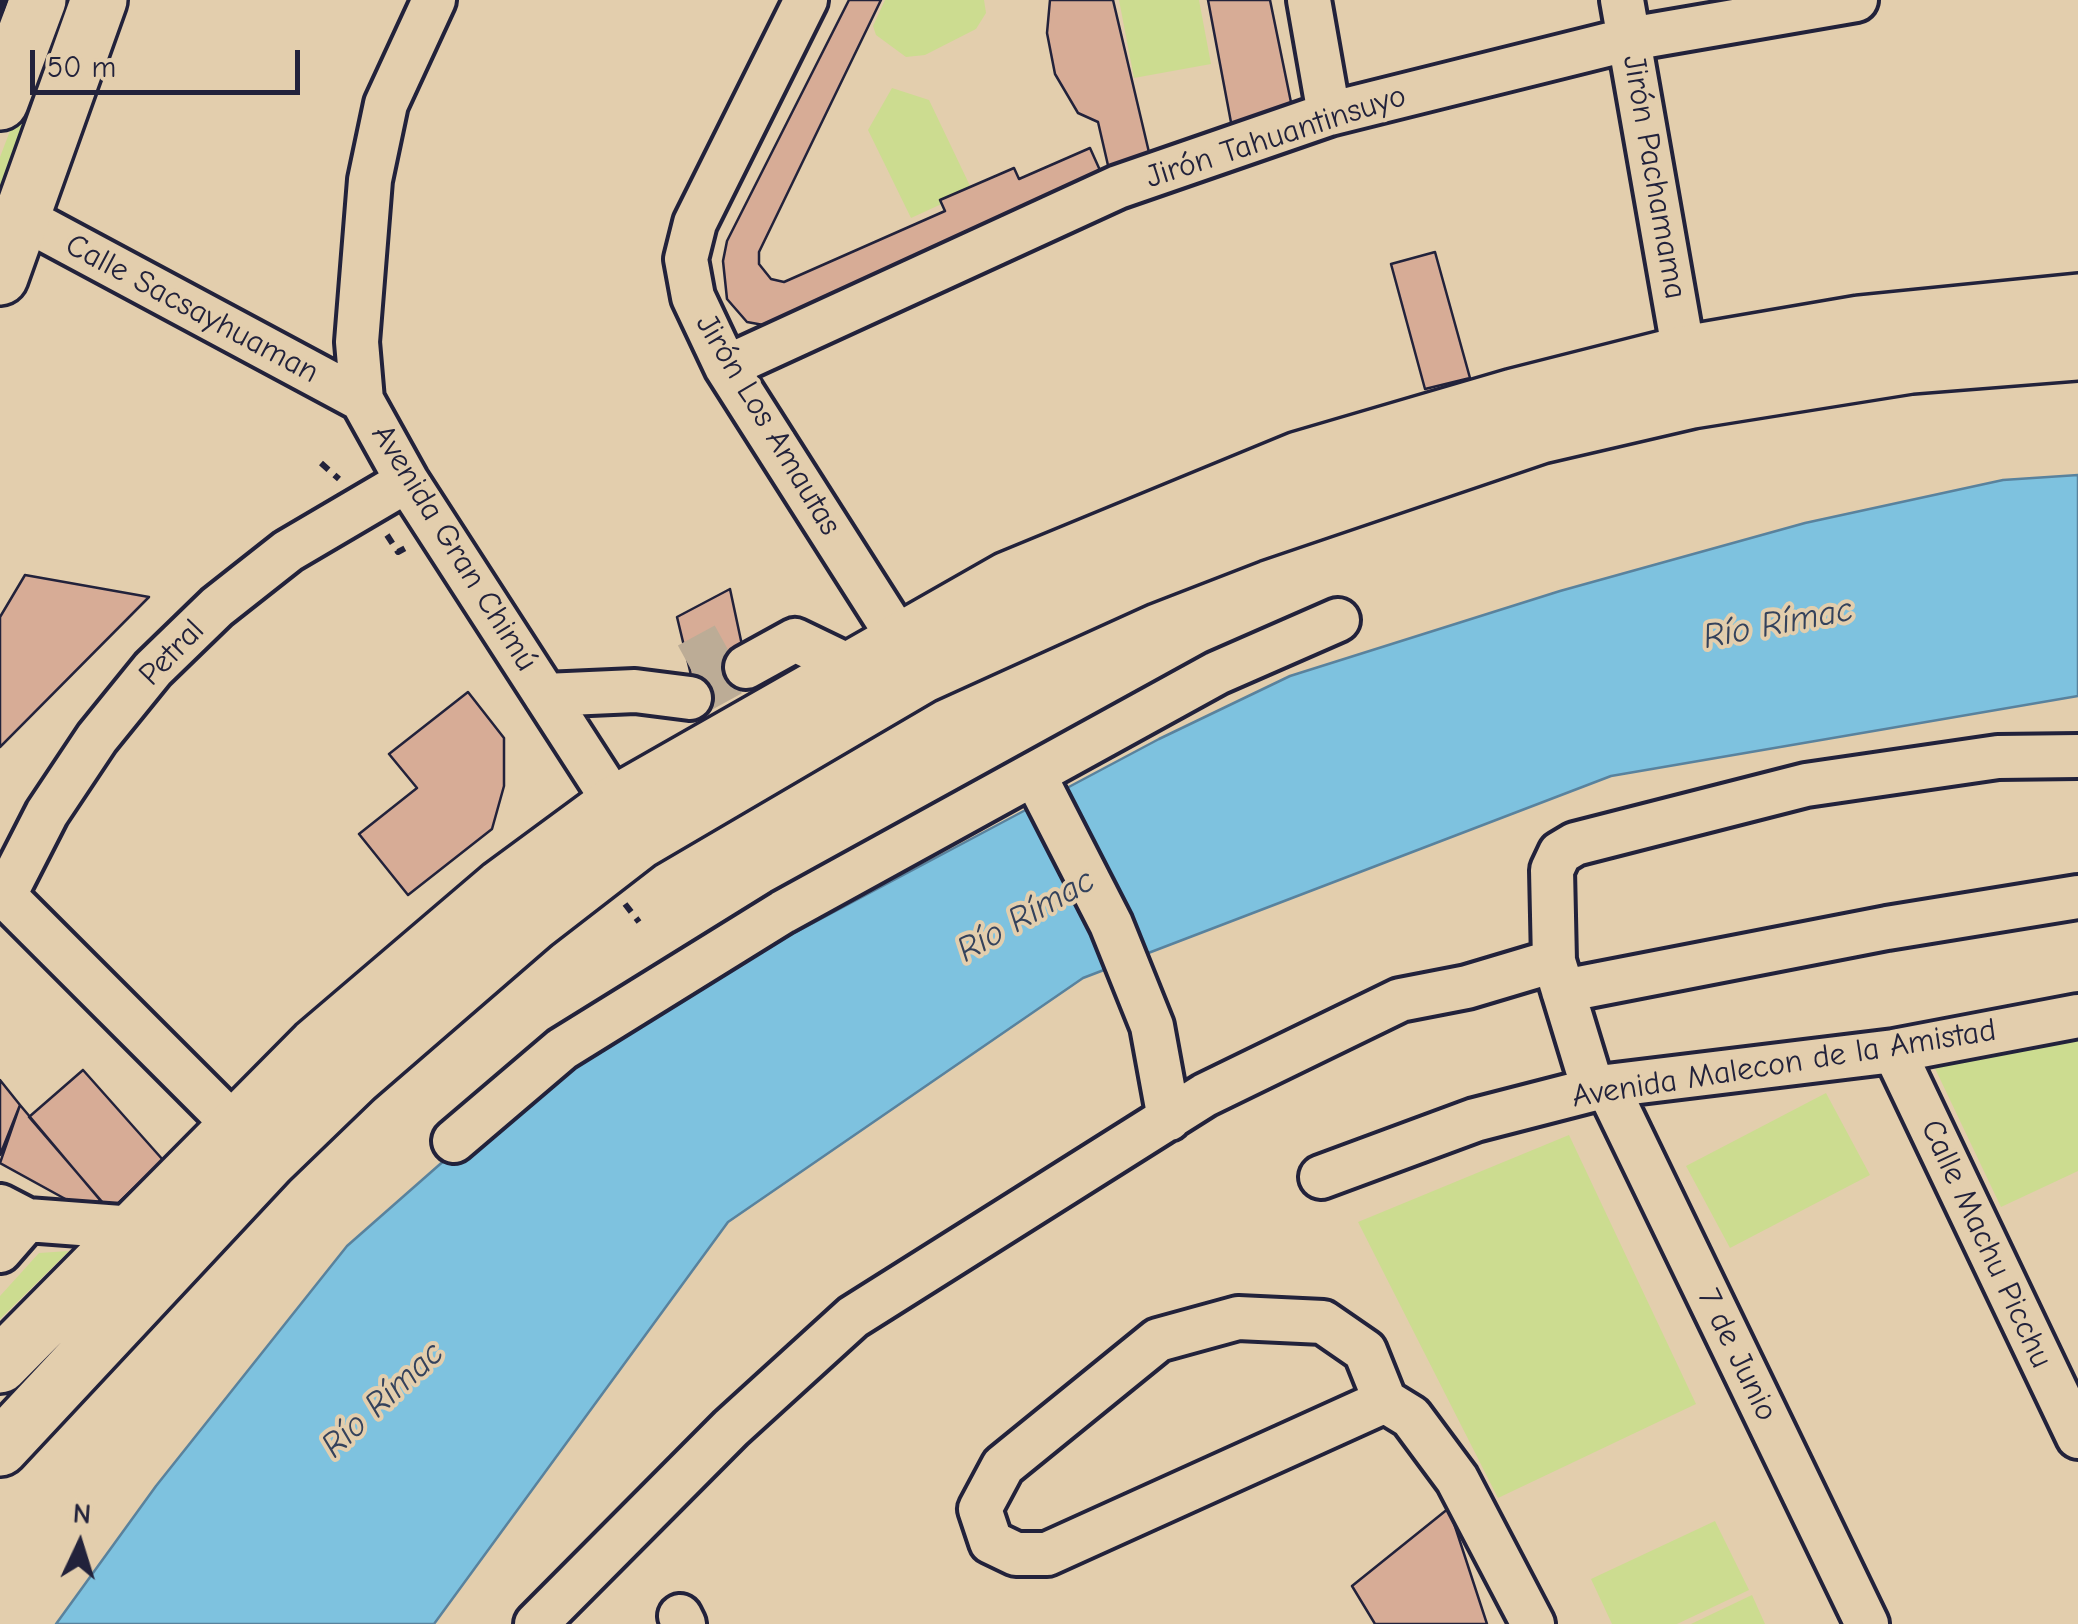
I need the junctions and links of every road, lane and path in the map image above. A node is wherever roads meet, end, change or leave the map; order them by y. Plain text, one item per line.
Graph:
1 (38, 0) edge
2 (99, 0) edge
3 (434, 0) edge
4 (806, 0) edge
5 (1309, 0) edge
6 (1856, 0) edge
7 (1626, 20) edge
8 (0, 102) edge
9 (1330, 114) junction
10 (21, 218) junction
11 (0, 277) edge
12 (2078, 302) edge
13 (2078, 352) edge
14 (1684, 354) junction
15 (726, 367) junction
16 (362, 400) junction
17 (321, 463) dead end
18 (407, 481) junction
19 (344, 484) dead end
20 (1338, 620) dead end
21 (743, 652) tunnel mouth
22 (911, 658) junction
23 (854, 668) junction
24 (545, 695) junction
25 (2078, 756) edge
26 (688, 762) junction
27 (1034, 774) junction
28 (627, 822) junction
29 (3, 892) edge
30 (2078, 897) edge
31 (622, 899) dead end
32 (638, 922) dead end
33 (1559, 976) junction
34 (2078, 1016) edge
35 (1894, 1051) junction
36 (1600, 1088) junction
37 (1169, 1118) junction
38 (234, 1125) junction
39 (454, 1140) dead end
40 (1321, 1177) dead end
41 (9, 1226) edge
42 (134, 1228) junction
43 (0, 1365) edge
44 (1385, 1401) junction
45 (2078, 1437) edge
46 (0, 1448) edge
47 (536, 1624) edge
48 (1533, 1624) edge
49 (1867, 1624) edge

1 - 8 main road
2 - 10 main road
3 - 16 street, Avenida Gran Chimú
4 - 15 street, Jirón Los Amautas
5 - 9 street
6 - 7 street, Jirón Tahuantinsuyo
7 - 9 street, Jirón Tahuantinsuyo
7 - 14 street, Jirón Pachamama
9 - 15 street, Jirón Tahuantinsuyo
10 - 11 main road
10 - 16 street, Calle Sacsayhuaman
12 - 14 main road
13 - 22 main road
14 - 22 main road
15 - 22 street, Jirón Los Amautas
16 - 18 street, Avenida Gran Chimú
17 - 19 path
18 - 24 street, Avenida Gran Chimú
18 - 29 street, Petral
20 - 27 street
21 - 23 street
22 - 23 main road
22 - 28 main road
23 - 26 main road
24 - 26 street
24 - 28 street, Avenida Gran Chimú
25 - 33 street, 7 de Junio
26 - 28 main road
27 - 37 street
27 - 39 street
28 - 38 main road
28 - 46 main road
29 - 38 street
30 - 33 street
31 - 32 path
33 - 36 street, 7 de Junio
33 - 37 street
34 - 35 street, Avenida Malecon de la Amistad
35 - 36 street, Avenida Malecon de la Amistad
35 - 45 street, Calle Machu Picchu
36 - 40 street, Avenida Malecon de la Amistad
36 - 49 street, 7 de Junio
37 - 47 street
38 - 42 main road
41 - 42 street
42 - 43 main road
44 - 44 street
44 - 48 street

